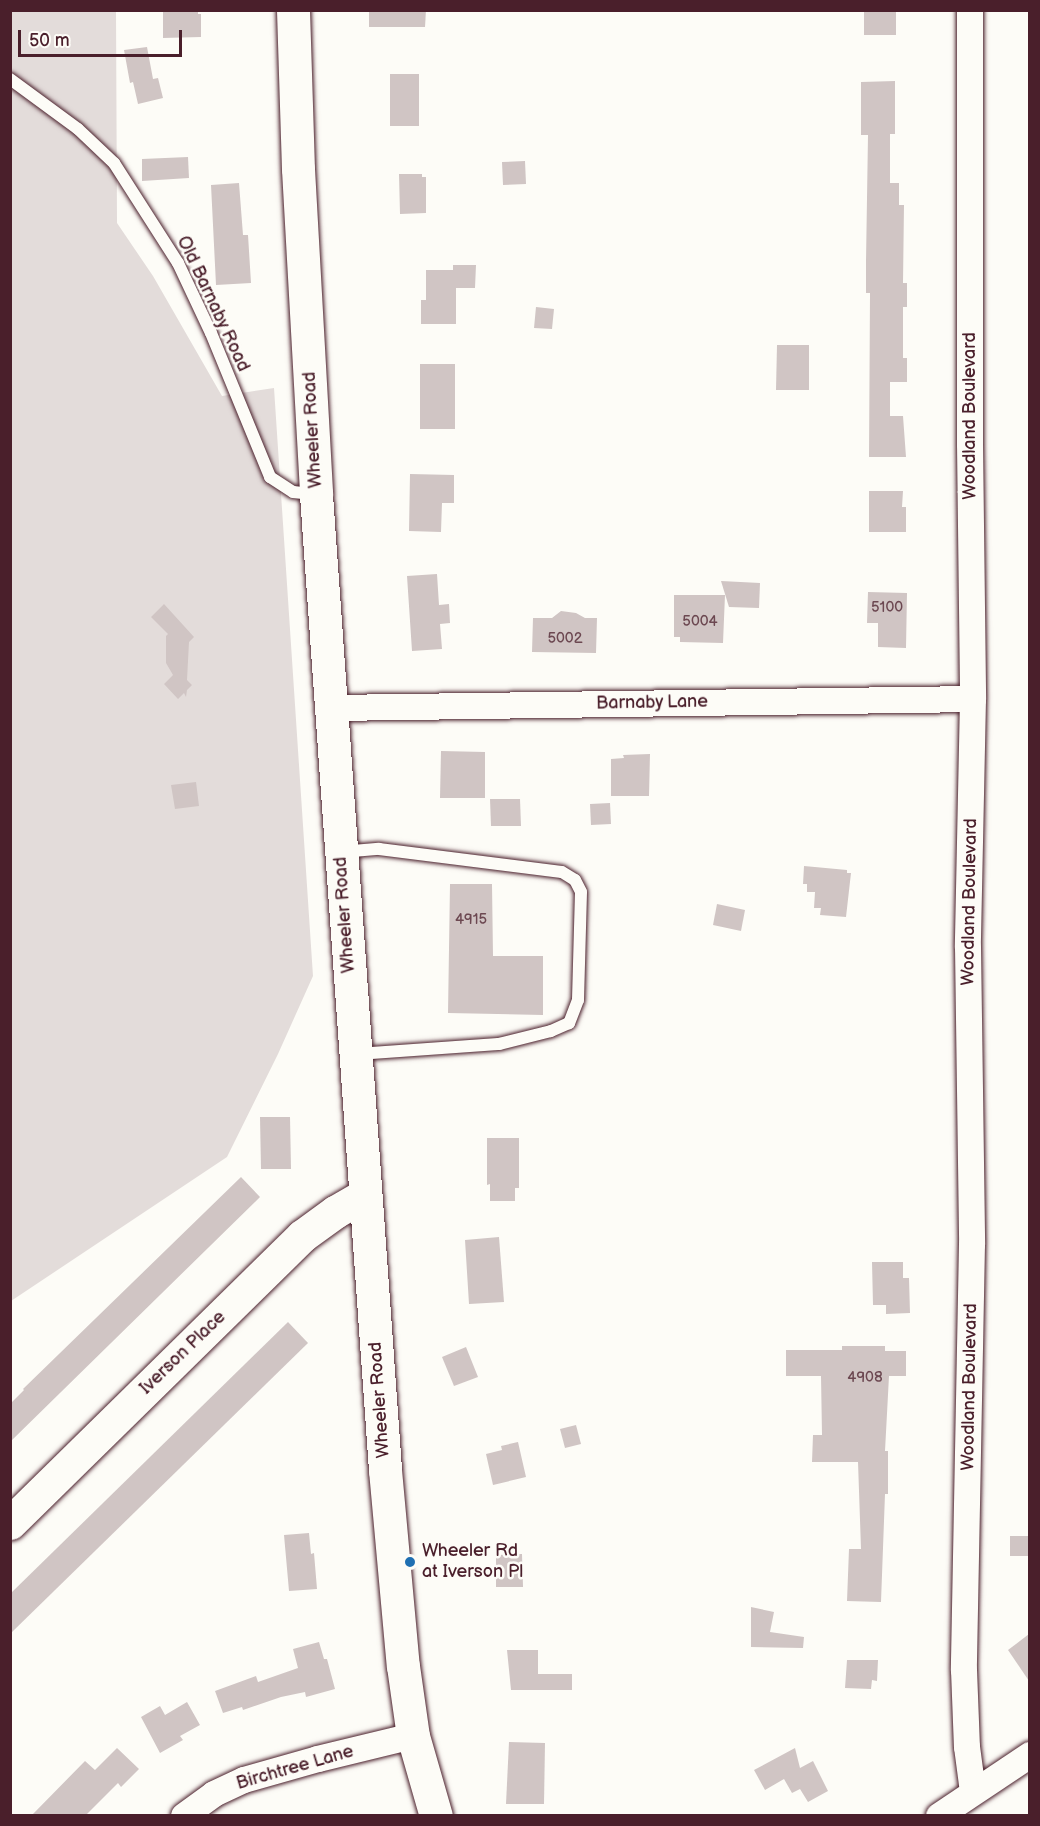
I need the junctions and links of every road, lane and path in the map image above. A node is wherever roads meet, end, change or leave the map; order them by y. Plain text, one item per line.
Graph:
1 (292, 10) edge
2 (970, 10) edge
3 (10, 79) edge
4 (316, 495) junction
5 (973, 699) junction
6 (332, 708) junction
7 (341, 852) junction
8 (355, 1054) junction
9 (365, 1196) junction
10 (10, 1523) edge
11 (413, 1736) junction
12 (1029, 1755) edge
13 (973, 1792) junction
14 (184, 1815) edge
15 (436, 1815) edge
16 (939, 1815) edge

1 - 4 main road, Wheeler Road
2 - 5 street, Woodland Boulevard
3 - 4 lane, Old Barnaby Road
4 - 6 main road, Wheeler Road
5 - 6 street, Barnaby Lane
5 - 13 street, Woodland Boulevard
6 - 7 main road, Wheeler Road
7 - 8 main road, Wheeler Road
7 - 8 lane
8 - 9 main road, Wheeler Road
9 - 10 main road, Iverson Place
9 - 11 main road, Wheeler Road
11 - 14 street, Birchtree Lane
11 - 15 main road, Wheeler Road
12 - 13 street
13 - 16 street

